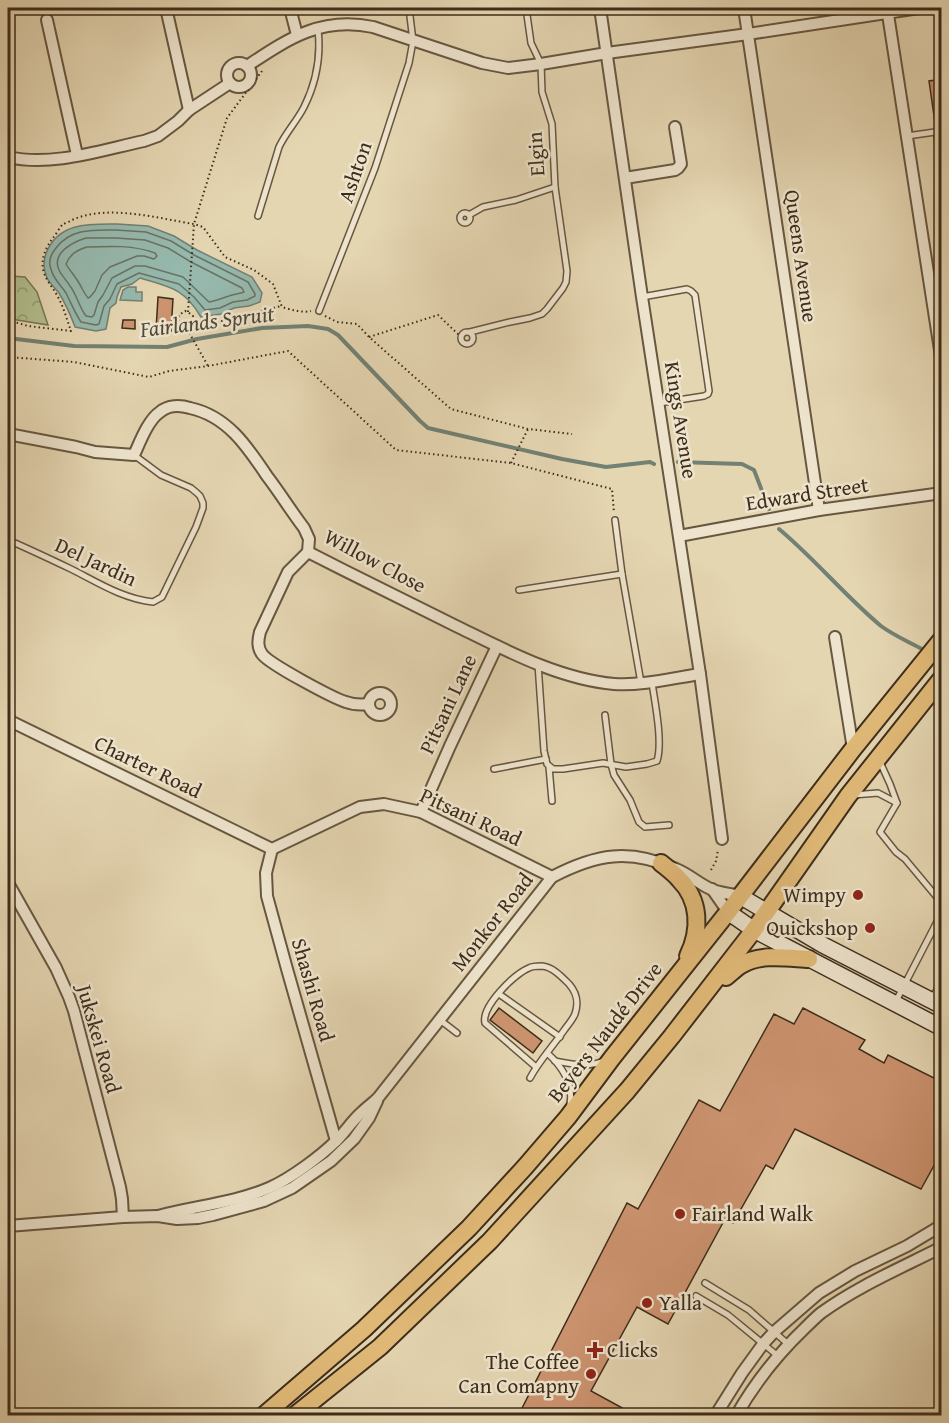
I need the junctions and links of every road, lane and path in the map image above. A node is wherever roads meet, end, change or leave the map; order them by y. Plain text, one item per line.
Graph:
1 (166, 8) edge
2 (290, 8) edge
3 (409, 8) edge
4 (526, 8) edge
5 (600, 8) edge
6 (744, 8) edge
7 (919, 8) edge
8 (888, 10) edge
9 (47, 20) dead end
10 (318, 28) junction
11 (748, 34) junction
12 (297, 35) junction
13 (413, 41) junction
14 (607, 53) junction
15 (541, 64) junction
16 (247, 66) junction
17 (261, 72) dead end
18 (230, 83) junction
19 (189, 110) junction
20 (675, 128) dead end
21 (942, 131) edge
22 (907, 136) junction
23 (77, 155) junction
24 (8, 157) edge
25 (625, 178) junction
26 (555, 187) junction
27 (469, 214) dead end
28 (258, 216) dead end
29 (194, 224) junction
30 (642, 297) junction
31 (937, 299) edge
32 (281, 306) dead end
33 (319, 311) junction
34 (188, 312) junction
35 (8, 320) edge
36 (191, 324) junction
37 (186, 327) junction
38 (470, 332) junction
39 (460, 336) junction
40 (369, 337) junction
41 (8, 357) edge
42 (942, 363) edge
43 (208, 366) junction
44 (659, 403) junction
45 (528, 429) junction
46 (8, 434) edge
47 (572, 434) dead end
48 (134, 454) junction
49 (511, 464) junction
50 (942, 493) edge
51 (819, 510) junction
52 (615, 520) joint
53 (679, 536) junction
54 (8, 540) edge
55 (308, 552) junction
56 (622, 574) junction
57 (519, 590) dead end
58 (835, 637) dead end
59 (942, 639) edge
60 (497, 646) junction
61 (538, 664) junction
62 (700, 674) junction
63 (942, 678) edge
64 (647, 682) junction
65 (369, 704) dead end
66 (605, 715) dead end
67 (8, 720) edge
68 (854, 749) junction
69 (878, 758) junction
70 (546, 759) junction
71 (611, 764) junction
72 (549, 766) junction
73 (494, 769) dead end
74 (848, 796) junction
75 (552, 801) dead end
76 (897, 803) junction
77 (421, 812) junction
78 (669, 825) dead end
79 (722, 839) joint
80 (272, 849) junction
81 (661, 863) junction
82 (711, 870) dead end
83 (552, 877) junction
84 (8, 883) edge
85 (712, 889) junction
86 (740, 896) junction
87 (768, 911) junction
88 (728, 912) junction
89 (754, 930) junction
90 (809, 959) junction
91 (681, 970) junction
92 (942, 980) edge
93 (904, 987) junction
94 (499, 994) junction
95 (936, 1003) edge
96 (895, 1004) junction
97 (440, 1020) junction
98 (942, 1028) edge
99 (457, 1033) dead end
100 (672, 1036) junction
101 (560, 1037) junction
102 (547, 1053) junction
103 (612, 1058) junction
104 (555, 1061) junction
105 (536, 1067) junction
106 (530, 1078) dead end
107 (378, 1098) junction
108 (568, 1117) junction
109 (336, 1141) junction
110 (158, 1216) junction
111 (123, 1217) junction
112 (942, 1225) edge
113 (8, 1226) edge
114 (942, 1246) edge
115 (705, 1282) dead end
116 (696, 1296) dead end
117 (774, 1332) junction
118 (764, 1344) junction
119 (788, 1344) junction
120 (778, 1356) junction
121 (264, 1416) edge
122 (294, 1416) edge
123 (715, 1416) edge
124 (736, 1416) edge

1 - 19 street
2 - 12 street
3 - 13 lane, Ashton
4 - 15 lane, Elgin
5 - 14 street, Kings Avenue
6 - 11 street, Queens Avenue
7 - 8 street
8 - 11 street
8 - 22 street
9 - 23 street
10 - 12 street
10 - 13 street
10 - 28 lane
11 - 14 street
11 - 51 street, Queens Avenue
12 - 16 street
13 - 15 street
13 - 33 lane, Ashton
14 - 15 street
14 - 25 street, Kings Avenue
15 - 26 lane, Elgin
16 - 18 street
16 - 18 street
17 - 29 path
18 - 19 street
19 - 23 street
20 - 25 street
21 - 22 lane
22 - 31 street
23 - 24 street
25 - 30 street, Kings Avenue
26 - 27 lane, Elgin
26 - 38 lane
29 - 33 path
29 - 34 path
29 - 35 path
30 - 44 street, Kings Avenue
30 - 44 lane
31 - 42 street
32 - 36 path
33 - 40 path
34 - 36 path
34 - 37 path
36 - 37 path
37 - 43 path
38 - 39 lane
38 - 39 lane
39 - 40 path
40 - 45 path
41 - 43 path
43 - 49 path
44 - 53 street, Kings Avenue
45 - 47 path
45 - 49 path
46 - 48 street
48 - 54 lane, Del Jardin
48 - 55 street, Willow Close
49 - 52 path
50 - 51 street, Edward Street
51 - 53 street, Edward Street
52 - 56 lane
53 - 62 street, Kings Avenue
55 - 60 street, Willow Close
55 - 65 street
56 - 57 lane
56 - 64 lane
58 - 68 street
59 - 68 main road, Beyers Naudé Drive
60 - 61 street, Willow Close
60 - 77 street, Pitsani Lane
61 - 64 street, Willow Close
61 - 70 lane
62 - 64 street, Willow Close
62 - 79 street, Kings Avenue
63 - 69 main road
64 - 71 lane
66 - 71 lane
67 - 80 street, Charter Road
68 - 86 main road, Beyers Naudé Drive
69 - 74 main road
69 - 76 lane
70 - 72 lane
70 - 73 lane
71 - 72 lane
71 - 78 lane
72 - 75 lane
74 - 76 lane
74 - 87 main road
76 - 93 lane
77 - 80 street, Pitsani Road
77 - 83 street, Pitsani Road
79 - 82 path
80 - 109 street, Shashi Road
81 - 83 street, Monkor Road
81 - 85 street, Monkor Road
81 - 91 main road
83 - 97 street, Monkor Road
84 - 111 street, Jukskei Road
85 - 86 street, Monkor Road
85 - 88 street, Monkor Road
86 - 87 street
86 - 88 main road, Beyers Naudé Drive
87 - 89 main road
87 - 93 street
88 - 89 street
88 - 91 main road, Beyers Naudé Drive
89 - 90 street
89 - 100 main road
90 - 96 street
90 - 100 main road
91 - 103 main road, Beyers Naudé Drive
92 - 95 lane
93 - 95 street
93 - 96 lane
94 - 101 lane
94 - 101 lane
94 - 105 lane
96 - 98 street
97 - 99 lane
97 - 107 street, Monkor Road
100 - 122 main road
101 - 102 lane
102 - 104 lane
102 - 105 lane
103 - 104 lane
103 - 108 main road, Beyers Naudé Drive
104 - 108 lane
105 - 106 lane
107 - 109 street, Monkor Road
107 - 110 street, Monkor Road
108 - 121 main road, Beyers Naudé Drive
109 - 110 street, Monkor Road
110 - 111 street, Monkor Road
111 - 113 street, Monkor Road
112 - 117 street
114 - 119 street
115 - 117 lane
116 - 118 lane
117 - 118 street
117 - 119 lane
118 - 120 lane
118 - 123 street
119 - 120 street
120 - 124 street

